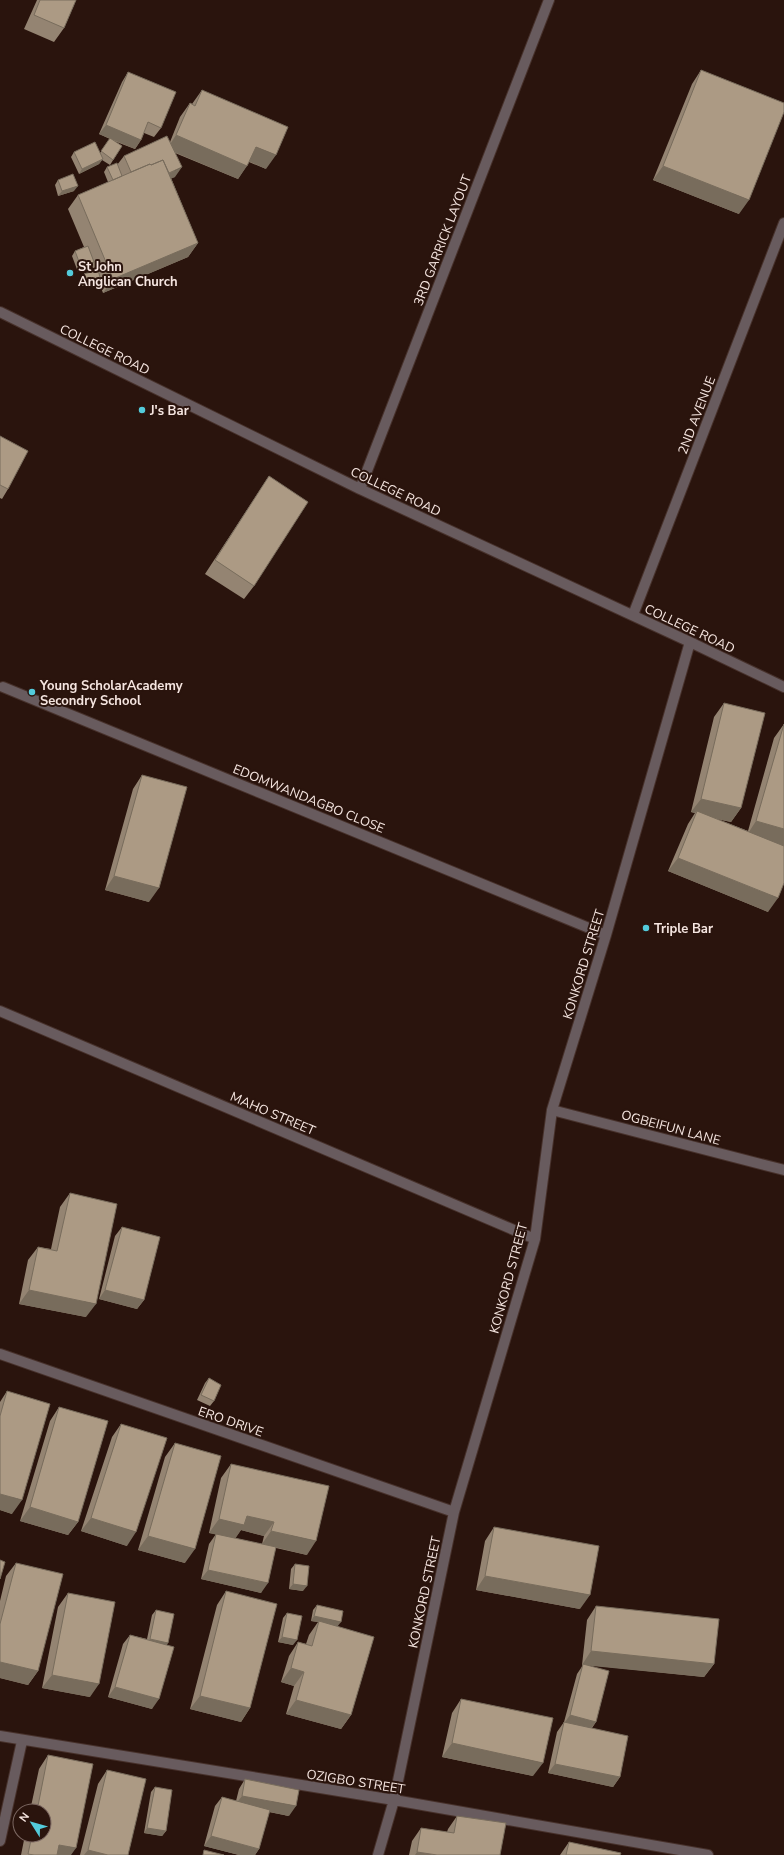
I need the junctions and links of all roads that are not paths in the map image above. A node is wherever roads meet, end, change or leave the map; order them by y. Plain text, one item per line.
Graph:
1 (549, 0) edge
2 (784, 223) edge
3 (0, 312) edge
4 (360, 489) junction
5 (633, 615) junction
6 (690, 642) junction
7 (3, 687) dead end
8 (784, 687) edge
9 (606, 935) junction
10 (0, 1011) edge
11 (552, 1110) junction
12 (784, 1170) edge
13 (535, 1239) junction
14 (0, 1354) edge
15 (454, 1512) junction
16 (0, 1736) edge
17 (22, 1741) junction
18 (394, 1800) junction
19 (0, 1841) edge
20 (378, 1855) edge
21 (708, 1855) edge

1 - 4 street, 3RD GARRICK LAYOUT
2 - 5 street, 2ND AVENUE
3 - 4 street, COLLEGE ROAD
4 - 5 street, COLLEGE ROAD
5 - 6 street, COLLEGE ROAD
6 - 8 street, COLLEGE ROAD
6 - 9 street, KONKORD STREET
7 - 9 street, EDOMWANDAGBO CLOSE
9 - 11 street, KONKORD STREET
10 - 13 street, MAHO STREET
11 - 12 street, OGBEIFUN LANE
11 - 13 street, KONKORD STREET
13 - 15 street, KONKORD STREET
14 - 15 street, ERO DRIVE
15 - 18 street, KONKORD STREET
16 - 17 street, OZIGBO STREET
17 - 18 street, OZIGBO STREET
17 - 19 street
18 - 20 street, KONKORD STREET
18 - 21 street, OZIGBO STREET

